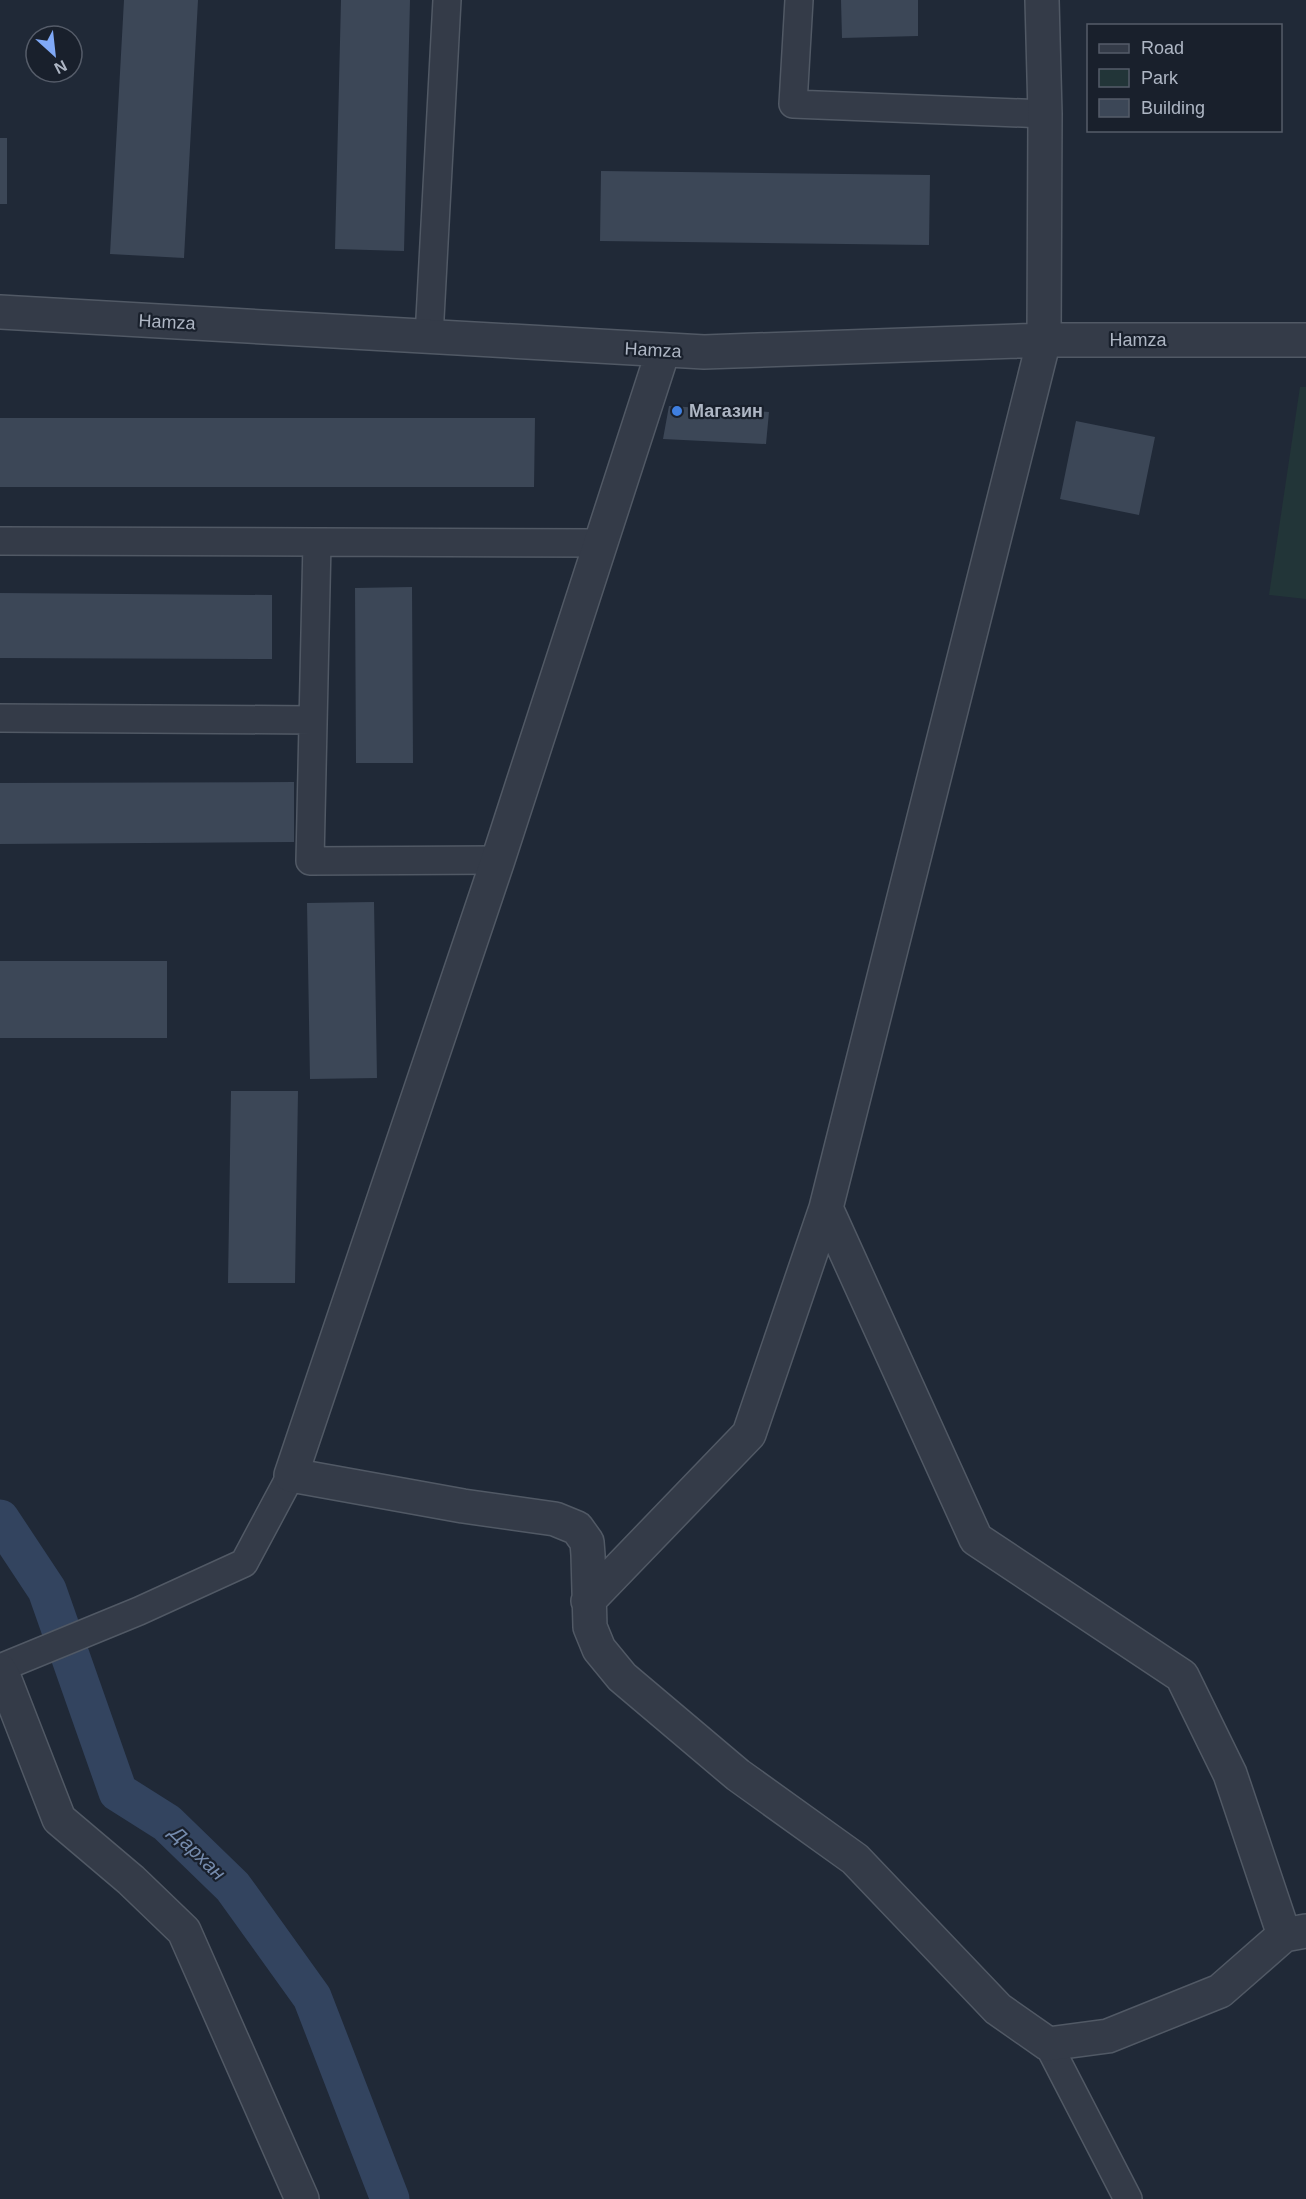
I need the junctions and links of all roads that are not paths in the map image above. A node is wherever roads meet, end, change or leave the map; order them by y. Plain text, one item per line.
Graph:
1 (447, 0) edge
2 (799, 0) edge
3 (1042, 0) edge
4 (1045, 114) junction
5 (0, 312) edge
6 (429, 338) junction
7 (1044, 340) junction
8 (1306, 340) edge
9 (663, 351) junction
10 (0, 541) edge
11 (317, 542) junction
12 (601, 543) junction
13 (0, 718) edge
14 (313, 720) junction
15 (498, 860) junction
16 (826, 1208) junction
17 (291, 1475) junction
18 (588, 1601) junction
19 (0, 1670) edge
20 (1295, 1933) edge
21 (1048, 2044) junction
22 (302, 2199) edge
23 (1128, 2199) edge

1 - 6 street
2 - 4 street
3 - 4 street
4 - 7 street
5 - 6 street, Hamza
6 - 9 street, Hamza
7 - 8 street, Hamza
7 - 9 street, Hamza
7 - 16 street
9 - 12 street
10 - 11 street
11 - 12 street
11 - 14 street
12 - 15 street
13 - 14 street
14 - 15 street
15 - 17 street
16 - 18 street
16 - 20 street
17 - 18 street
17 - 19 street
18 - 21 street
19 - 22 street
20 - 21 street
21 - 23 street

